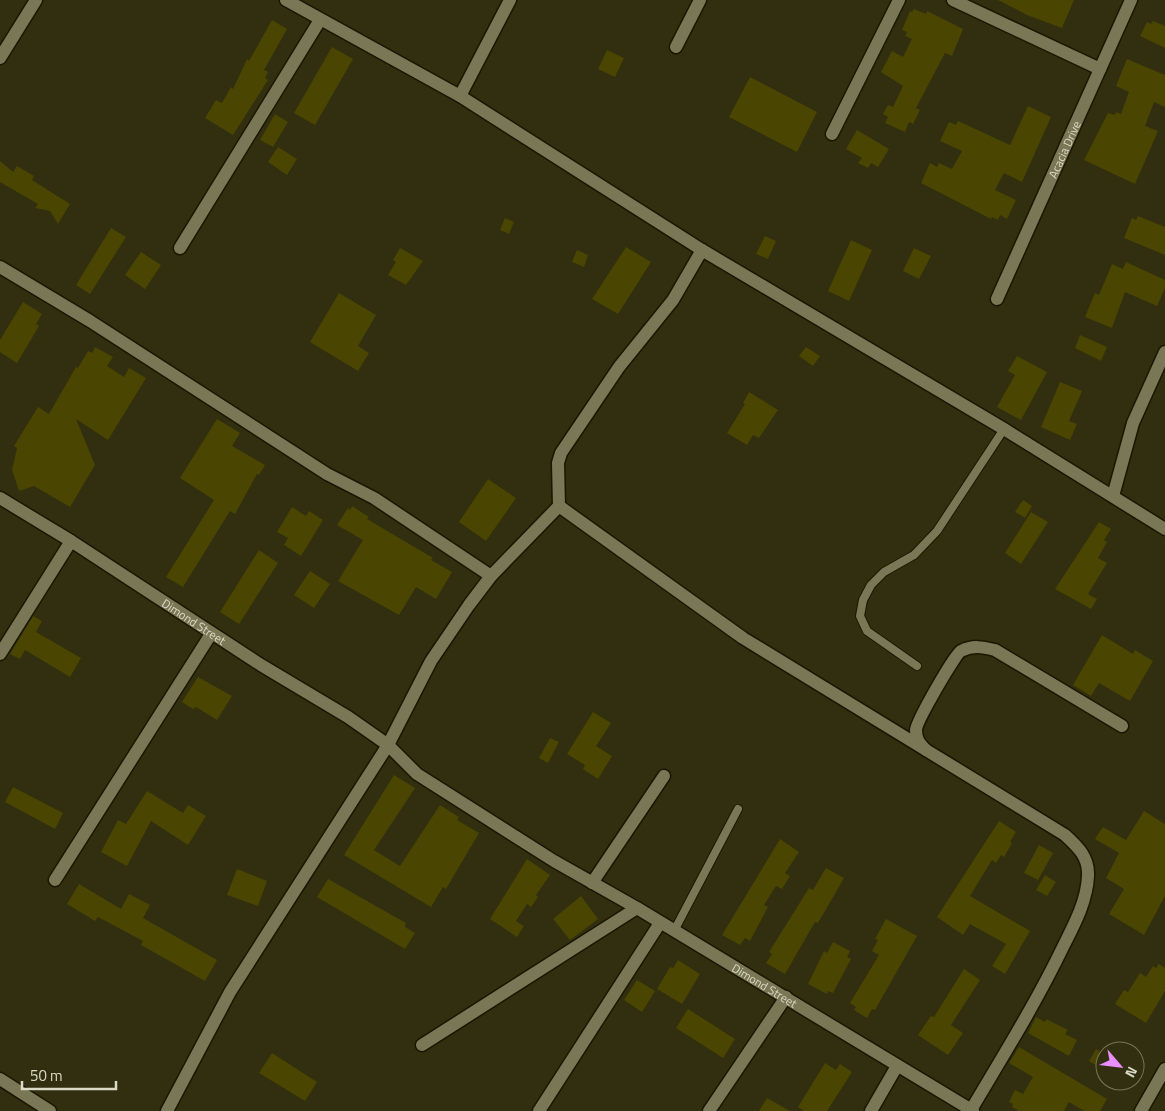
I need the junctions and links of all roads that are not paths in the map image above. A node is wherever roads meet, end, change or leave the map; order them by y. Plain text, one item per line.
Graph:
1 (36, 0) edge
2 (286, 0) edge
3 (510, 0) edge
4 (700, 0) edge
5 (899, 0) edge
6 (953, 0) edge
7 (1131, 0) edge
8 (320, 20) junction
9 (676, 47) dead end
10 (0, 58) edge
11 (1100, 69) junction
12 (460, 96) junction
13 (832, 134) dead end
14 (180, 248) dead end
15 (702, 250) junction
16 (0, 267) edge
17 (997, 299) dead end
18 (1165, 352) edge
19 (1004, 429) junction
20 (1113, 496) junction
21 (0, 498) edge
22 (559, 506) junction
23 (1165, 529) edge
24 (72, 541) junction
25 (491, 576) junction
26 (212, 634) junction
27 (0, 654) edge
28 (917, 666) dead end
29 (1122, 726) dead end
30 (388, 745) junction
31 (926, 750) junction
32 (664, 776) dead end
33 (738, 809) dead end
34 (56, 880) dead end
35 (592, 882) junction
36 (637, 908) junction
37 (660, 923) junction
38 (674, 931) junction
39 (786, 997) junction
40 (422, 1044) dead end
41 (897, 1066) junction
42 (1165, 1069) edge
43 (0, 1079) edge
44 (972, 1110) edge
45 (50, 1111) edge
46 (167, 1111) edge
47 (540, 1111) edge
48 (709, 1111) edge
49 (871, 1111) edge
50 (1141, 1111) edge

1 - 10 street
2 - 8 street
3 - 12 street
4 - 9 street
5 - 13 street
6 - 11 street
7 - 11 street, Acacia Drive
8 - 12 street
8 - 14 street
11 - 17 street, Acacia Drive
12 - 15 street
15 - 19 street
15 - 22 street
16 - 25 street
18 - 20 street
19 - 20 street
19 - 28 lane
20 - 23 street
21 - 24 street, Dimond Street
22 - 25 street
22 - 31 street
24 - 26 street, Dimond Street
24 - 27 street
25 - 30 street
26 - 30 street, Dimond Street
26 - 34 street
29 - 31 street
30 - 35 street, Dimond Street
30 - 46 street
31 - 44 street
32 - 35 street
33 - 38 lane
35 - 36 street, Dimond Street
36 - 37 street, Dimond Street
36 - 40 street
37 - 38 street, Dimond Street
37 - 47 street
38 - 39 street, Dimond Street
39 - 41 street, Dimond Street
39 - 48 street
41 - 44 street, Dimond Street
41 - 49 street
42 - 50 street
43 - 45 street

